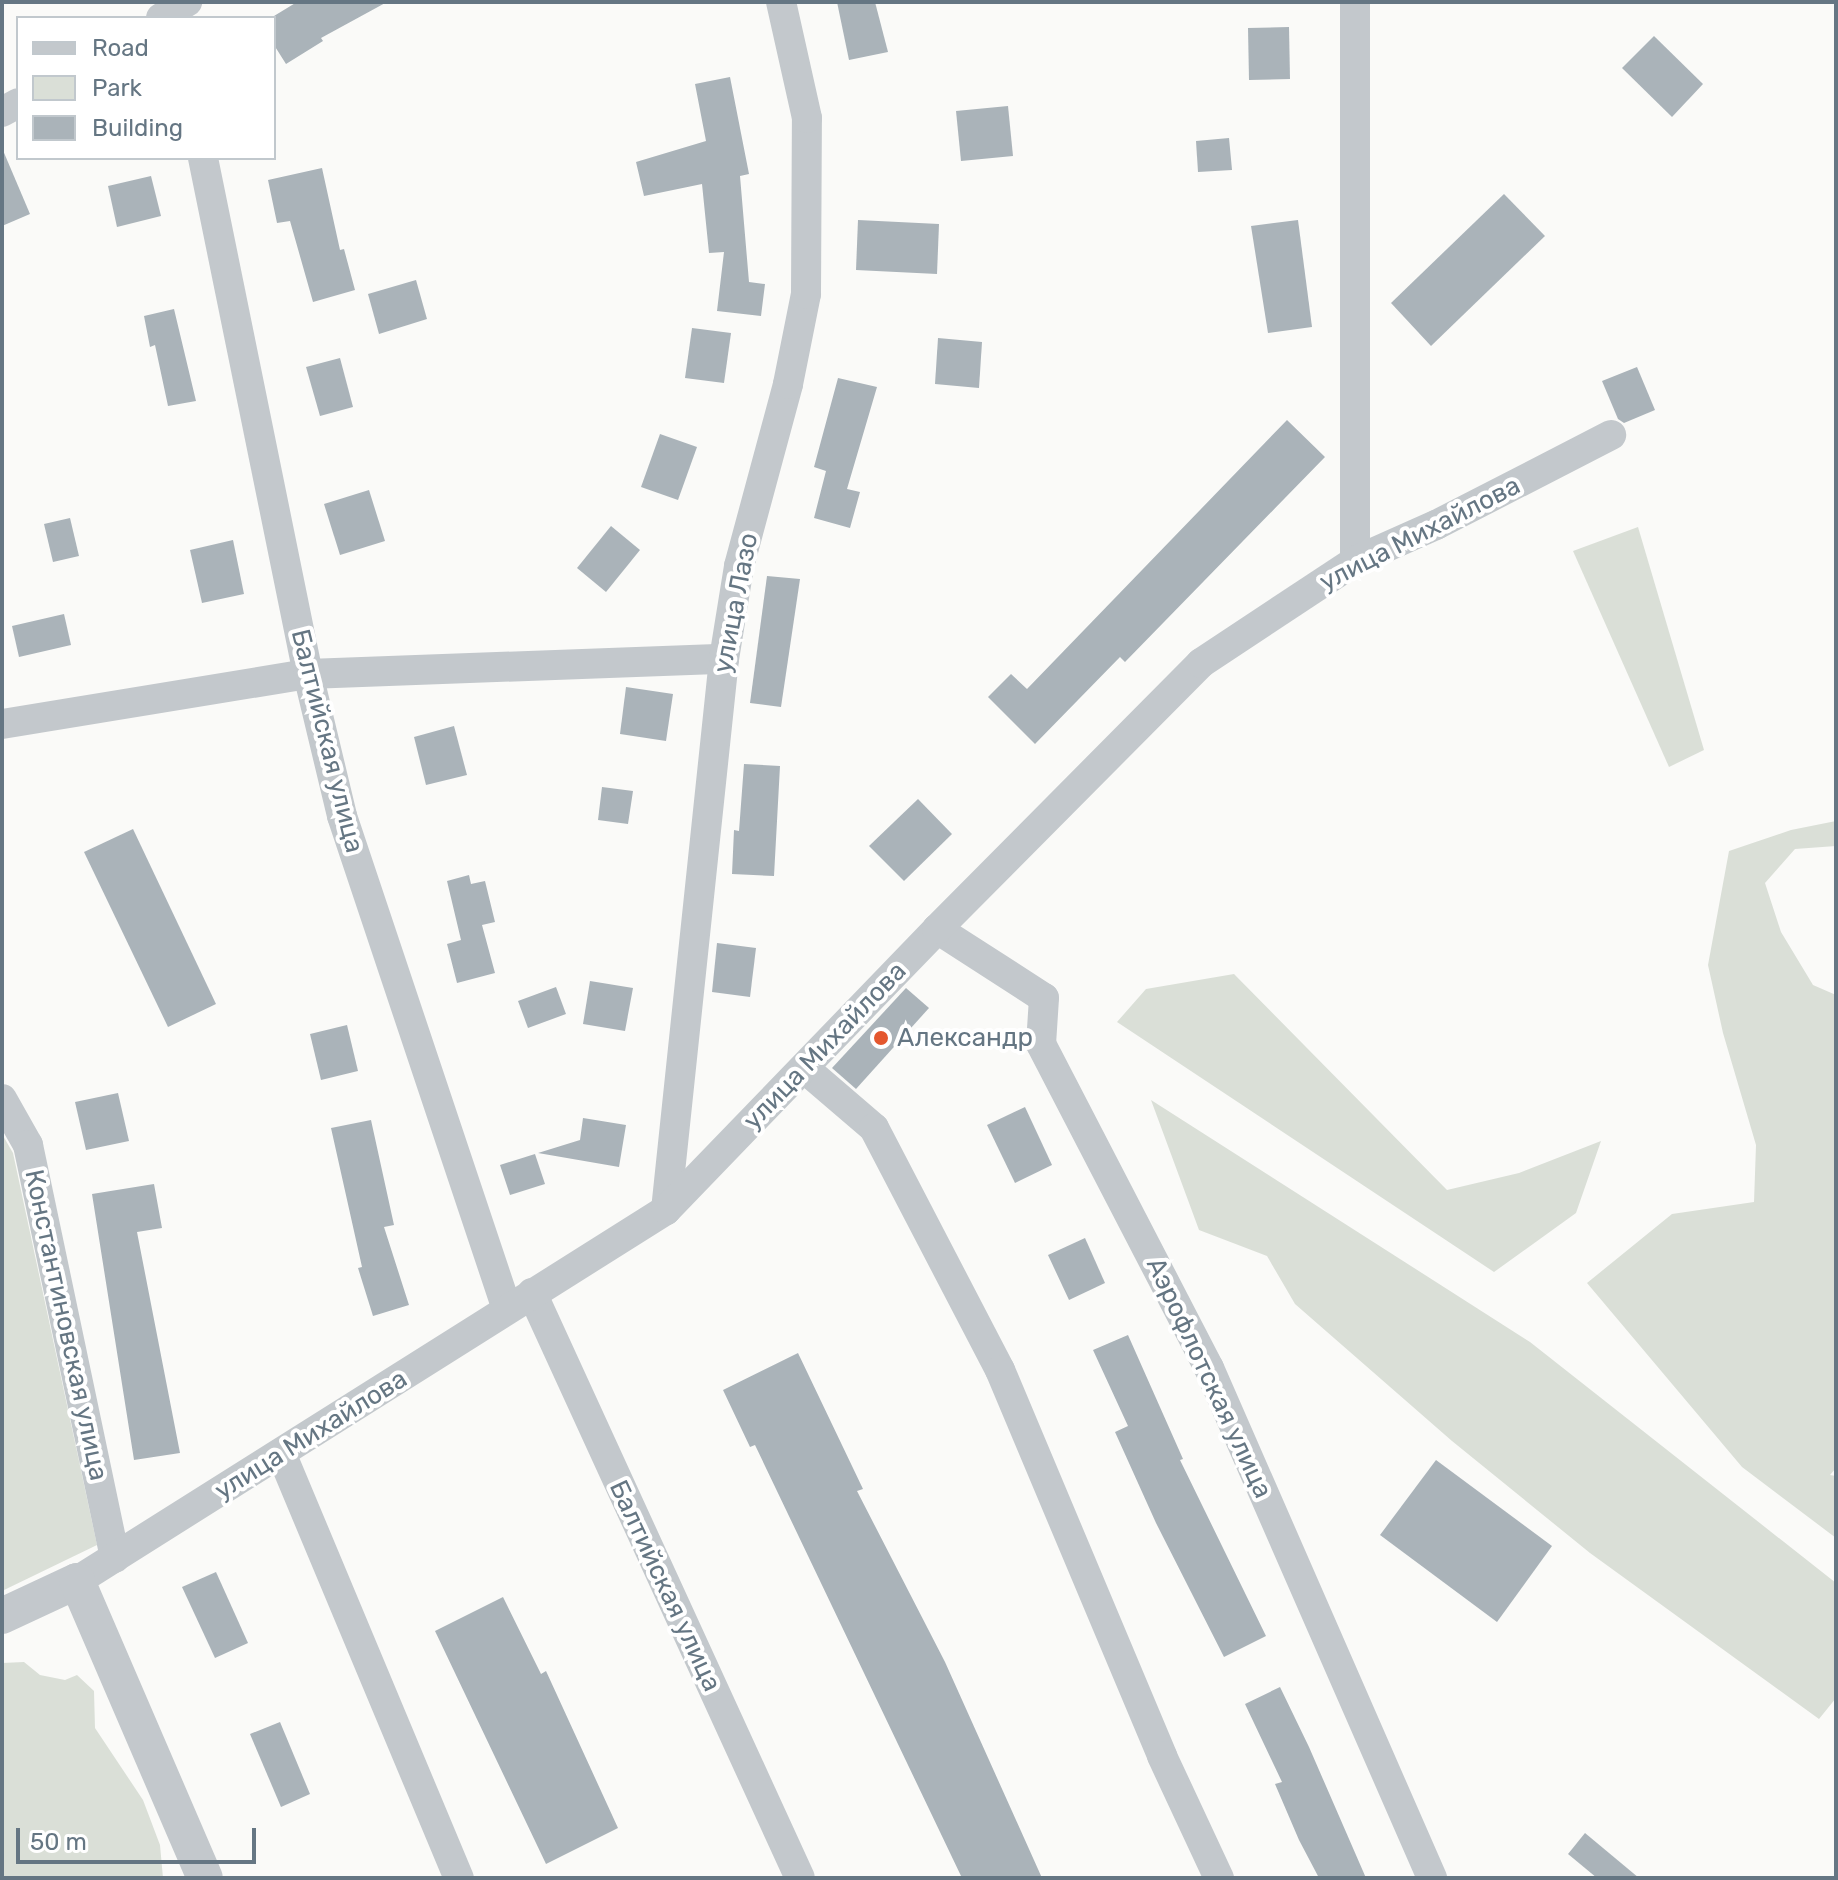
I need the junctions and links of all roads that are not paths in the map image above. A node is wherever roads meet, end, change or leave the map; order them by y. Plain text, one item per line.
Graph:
1 (781, 2) edge
2 (1355, 2) edge
3 (203, 160) edge
4 (1611, 435) dead end
5 (1355, 561) junction
6 (724, 659) junction
7 (308, 674) junction
8 (2, 724) edge
9 (937, 929) junction
10 (804, 1068) junction
11 (2, 1099) edge
12 (666, 1210) junction
13 (519, 1301) junction
14 (281, 1453) junction
15 (115, 1558) junction
16 (77, 1581) junction
17 (2, 1616) edge
18 (205, 1878) edge
19 (459, 1878) edge
20 (800, 1878) edge
21 (1219, 1878) edge
22 (1432, 1878) edge

1 - 6 street, улица Лазо
2 - 5 street
3 - 7 street, Балтийская улица
4 - 5 street, улица Михайлова
5 - 9 street, улица Михайлова
6 - 7 street
6 - 12 street, улица Лазо
7 - 8 street
7 - 13 street, Балтийская улица
9 - 10 street, улица Михайлова
9 - 22 street, Аэрофлотская улица
10 - 12 street, улица Михайлова
10 - 21 street
11 - 15 street, Константиновская улица
12 - 13 street, улица Михайлова
13 - 14 street, улица Михайлова
13 - 20 street, Балтийская улица
14 - 15 street, улица Михайлова
14 - 19 street
15 - 16 street, улица Михайлова
16 - 17 street, улица Михайлова
16 - 18 street

